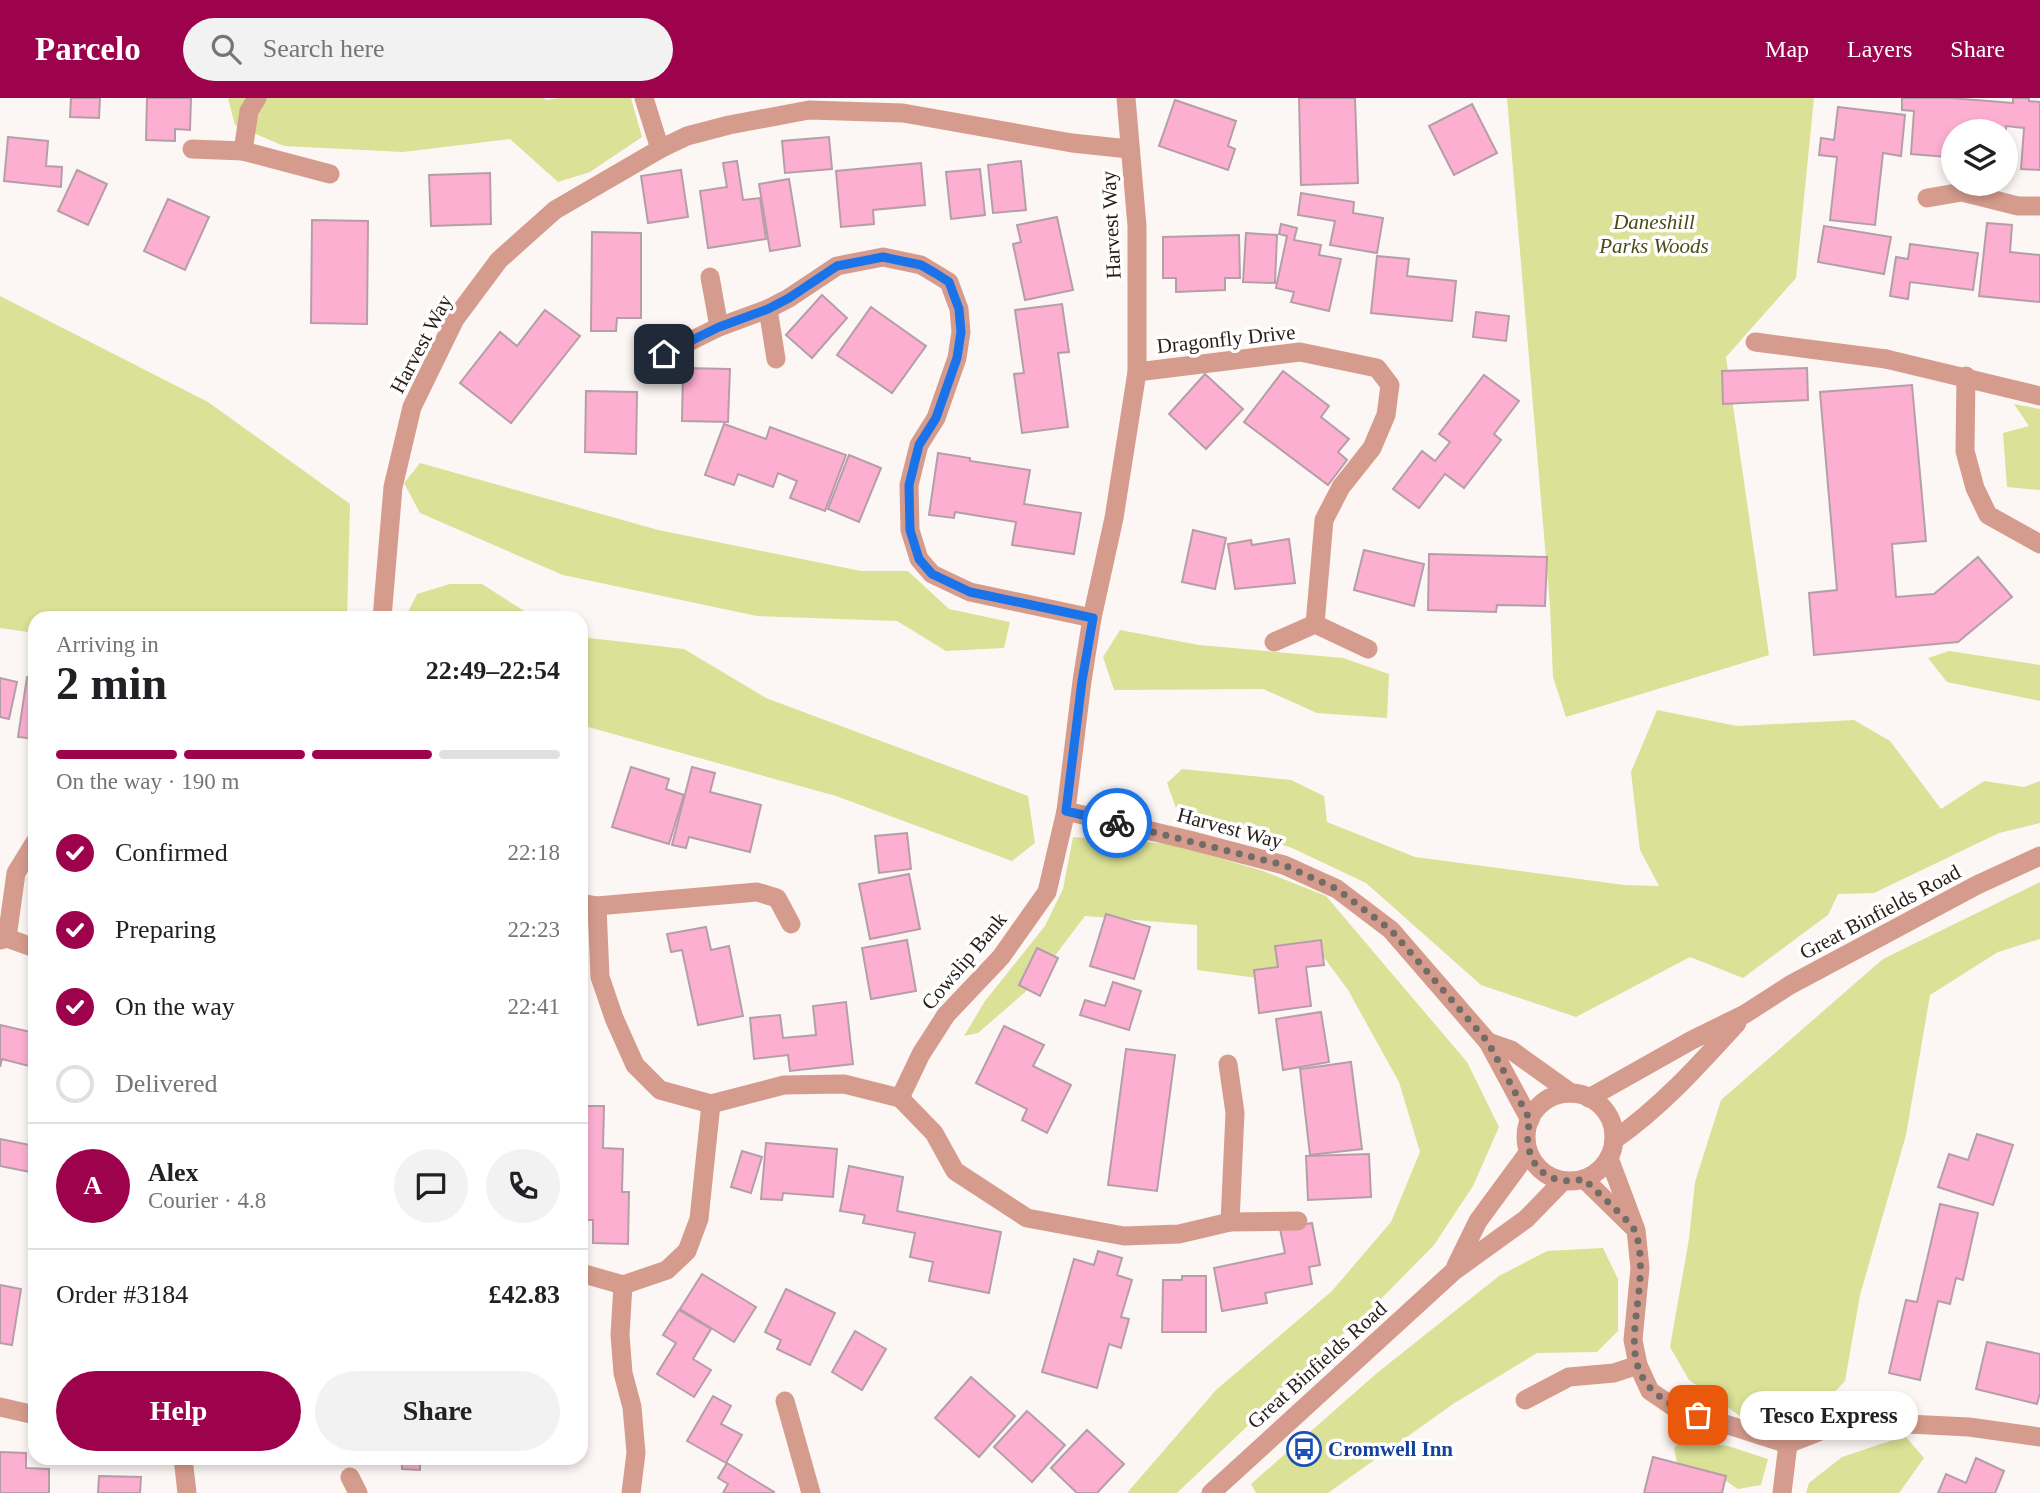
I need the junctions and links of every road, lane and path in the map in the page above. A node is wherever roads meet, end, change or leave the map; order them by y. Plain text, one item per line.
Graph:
1 (257, 98) edge
2 (644, 98) edge
3 (1126, 98) edge
4 (192, 149) dead end
5 (660, 149) junction
6 (1129, 149) junction
7 (243, 151) junction
8 (330, 174) dead end
9 (1927, 198) dead end
10 (2040, 206) edge
11 (710, 277) dead end
12 (768, 309) junction
13 (719, 327) junction
14 (1755, 342) dead end
15 (664, 354) dead end
16 (776, 359) dead end
17 (1137, 372) junction
18 (1966, 376) junction
19 (2040, 396) edge
20 (2040, 544) edge
21 (383, 611) edge
22 (1093, 618) junction
23 (1315, 624) junction
24 (1274, 642) dead end
25 (1368, 649) dead end
26 (1066, 811) junction
27 (28, 853) edge
28 (2040, 856) edge
29 (589, 904) edge
30 (790, 924) dead end
31 (4, 939) edge
32 (28, 946) edge
33 (1745, 1014) junction
34 (1488, 1042) junction
35 (1228, 1064) dead end
36 (1580, 1096) junction
37 (900, 1098) junction
38 (711, 1104) junction
39 (1530, 1120) junction
40 (1612, 1149) junction
41 (1528, 1153) junction
42 (1584, 1179) junction
43 (1563, 1181) junction
44 (1298, 1221) dead end
45 (1230, 1222) junction
46 (1636, 1230) junction
47 (1454, 1271) junction
48 (588, 1275) edge
49 (623, 1285) junction
50 (1638, 1366) junction
51 (1525, 1400) dead end
52 (785, 1401) dead end
53 (0, 1407) edge
54 (28, 1413) edge
55 (2040, 1437) edge
56 (1788, 1444) junction
57 (184, 1465) edge
58 (187, 1493) edge
59 (631, 1493) edge
60 (811, 1493) edge
61 (1210, 1493) edge
62 (1782, 1493) edge

1 - 7 street
2 - 5 street
3 - 6 street
4 - 7 street
5 - 6 street, Harvest Way
5 - 21 street, Harvest Way
6 - 17 street, Harvest Way
7 - 8 street
9 - 10 street
11 - 13 street
12 - 13 street
12 - 16 street
12 - 22 street
13 - 15 street
14 - 18 street
17 - 22 street, Harvest Way
17 - 23 street, Dragonfly Drive
18 - 19 street
18 - 20 street
22 - 26 street, Harvest Way
23 - 24 street
23 - 25 street
26 - 34 street, Harvest Way
26 - 37 street, Cowslip Bank
27 - 31 street
28 - 33 street, Great Binfields Road
29 - 30 street
29 - 38 street
31 - 32 street
33 - 36 street, Great Binfields Road
33 - 40 street, Great Binfields Road
34 - 36 street, Harvest Way
34 - 39 street, Harvest Way
35 - 45 street
36 - 39 street
36 - 40 street
37 - 38 street
37 - 45 street
38 - 49 street
39 - 41 street
40 - 42 street
40 - 46 street
41 - 43 street
41 - 47 street, Great Binfields Road
42 - 43 street
42 - 46 street
43 - 47 street, Great Binfields Road
44 - 45 street
46 - 50 street
47 - 61 street, Great Binfields Road
48 - 49 street
49 - 59 street
50 - 51 street
50 - 56 street
52 - 60 street
53 - 54 street
55 - 56 street
56 - 62 street
57 - 58 street

